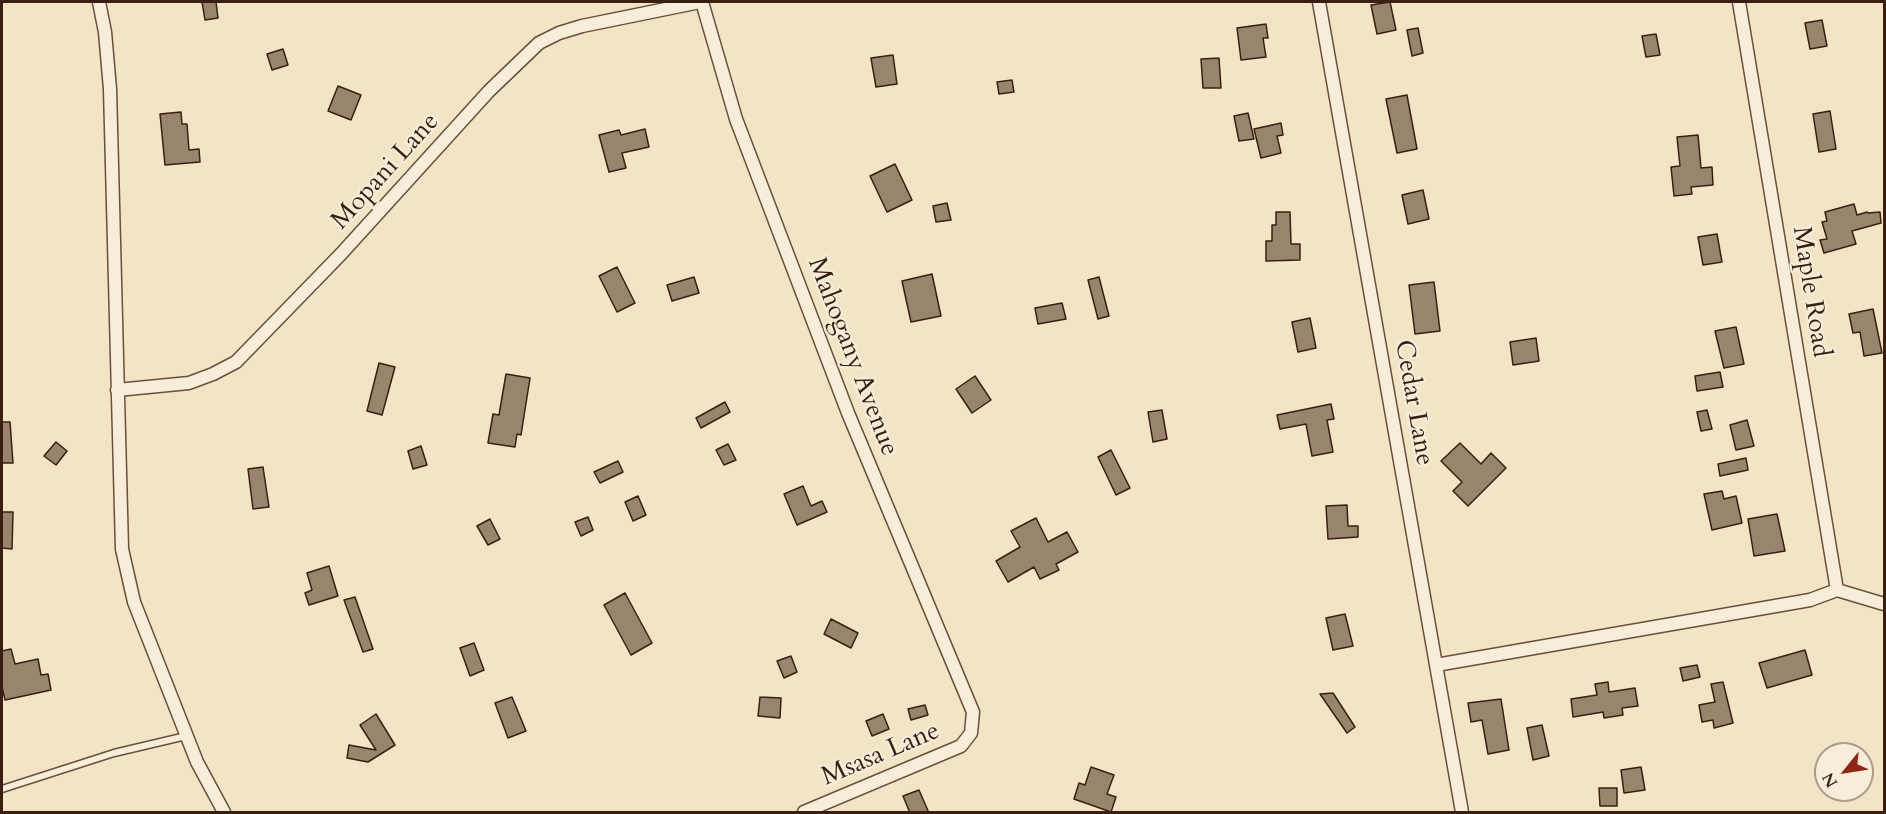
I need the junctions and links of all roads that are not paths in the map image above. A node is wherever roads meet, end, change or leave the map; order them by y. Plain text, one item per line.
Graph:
1 (99, 2) edge
2 (701, 2) edge
3 (1319, 2) edge
4 (1739, 2) edge
5 (117, 390) junction
6 (1837, 590) junction
7 (1884, 604) edge
8 (1436, 665) junction
9 (972, 728) joint
10 (186, 736) junction
11 (2, 789) edge
12 (224, 813) edge
13 (804, 813) edge
14 (1462, 813) edge

1 - 5 street
2 - 5 street, Mopani Lane
2 - 9 street, Mahogany Avenue
3 - 8 street, Cedar Lane
4 - 6 street, Maple Road
5 - 10 street
6 - 7 street
6 - 8 street
8 - 14 street, Cedar Lane
9 - 13 street, Msasa Lane
10 - 11 lane
10 - 12 street

